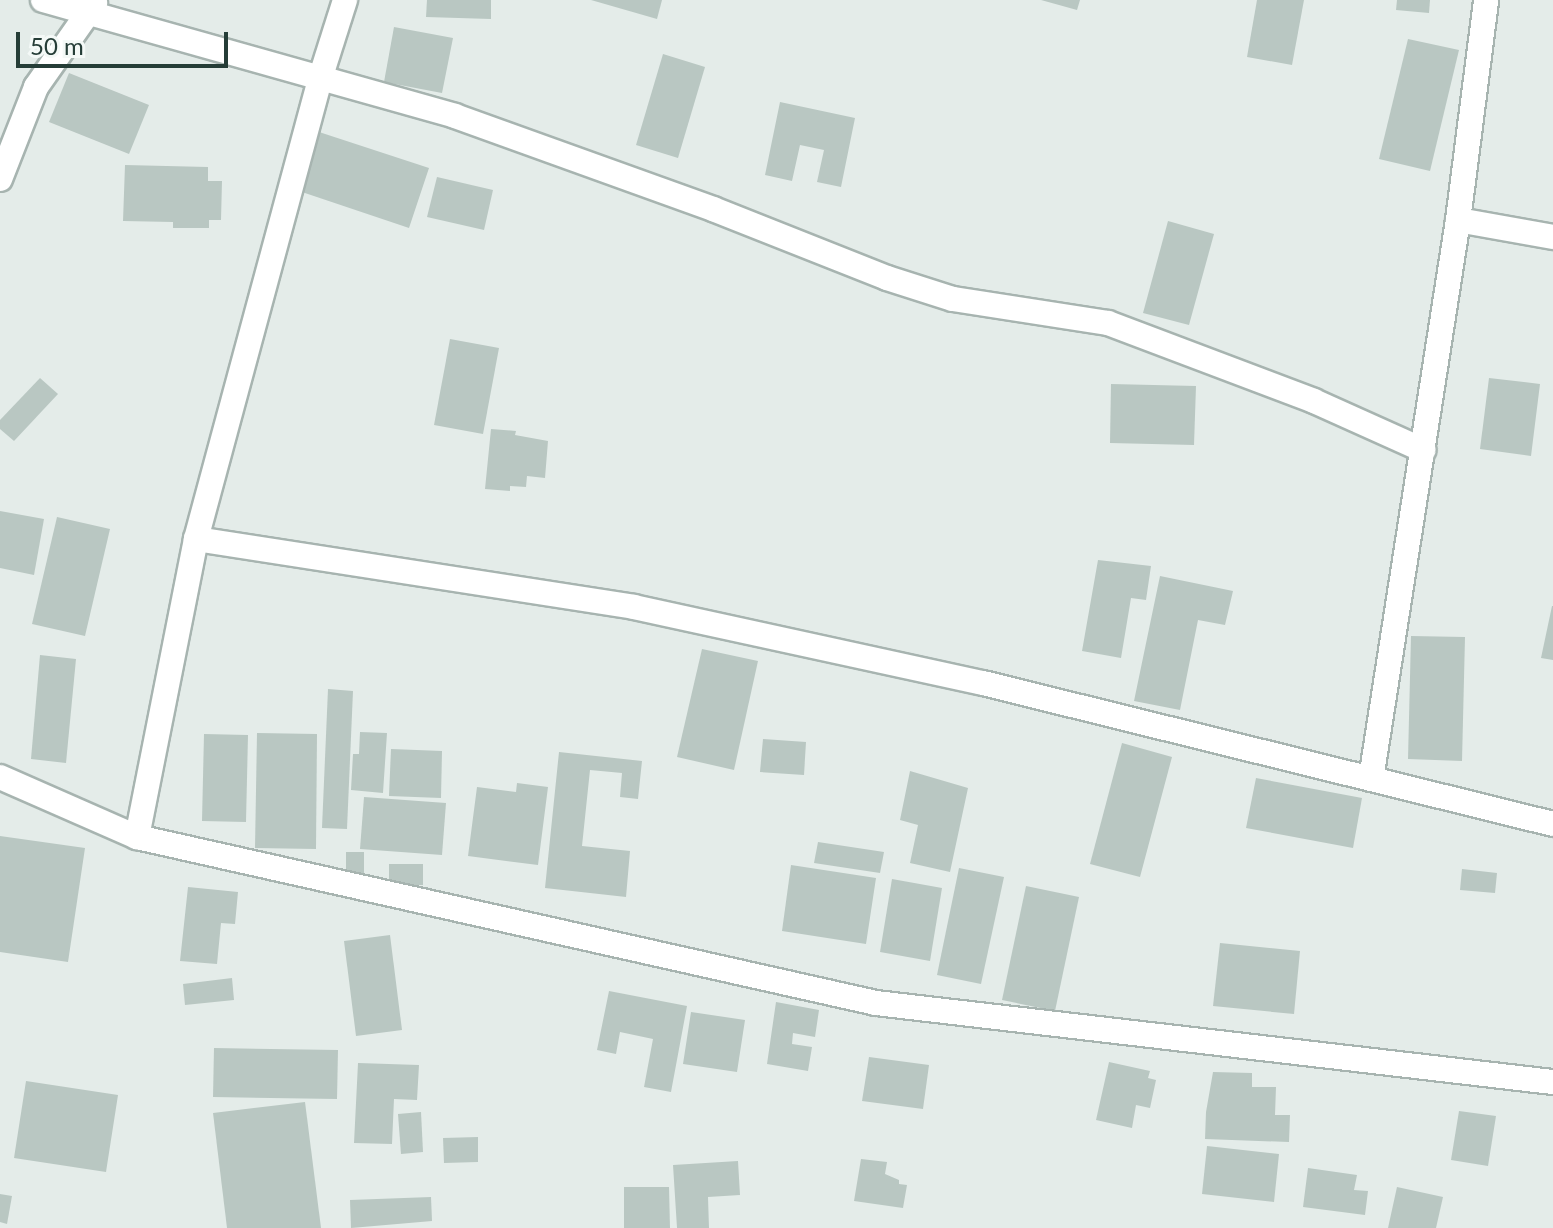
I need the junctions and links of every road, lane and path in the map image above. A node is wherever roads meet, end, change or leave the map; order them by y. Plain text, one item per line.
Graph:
1 (43, 0) edge
2 (345, 0) edge
3 (1486, 0) edge
4 (93, 7) edge
5 (320, 79) junction
6 (0, 179) edge
7 (1458, 220) junction
8 (1553, 237) edge
9 (1423, 450) junction
10 (196, 539) junction
11 (0, 777) edge
12 (1371, 779) junction
13 (1553, 824) edge
14 (137, 837) junction
15 (1553, 1082) edge

1 - 4 street
2 - 5 street
3 - 7 street
4 - 5 street
4 - 6 street
5 - 9 street
5 - 10 street
7 - 8 street
7 - 9 street
9 - 12 street
10 - 12 street
10 - 14 street
11 - 14 street
12 - 13 street
14 - 15 street

